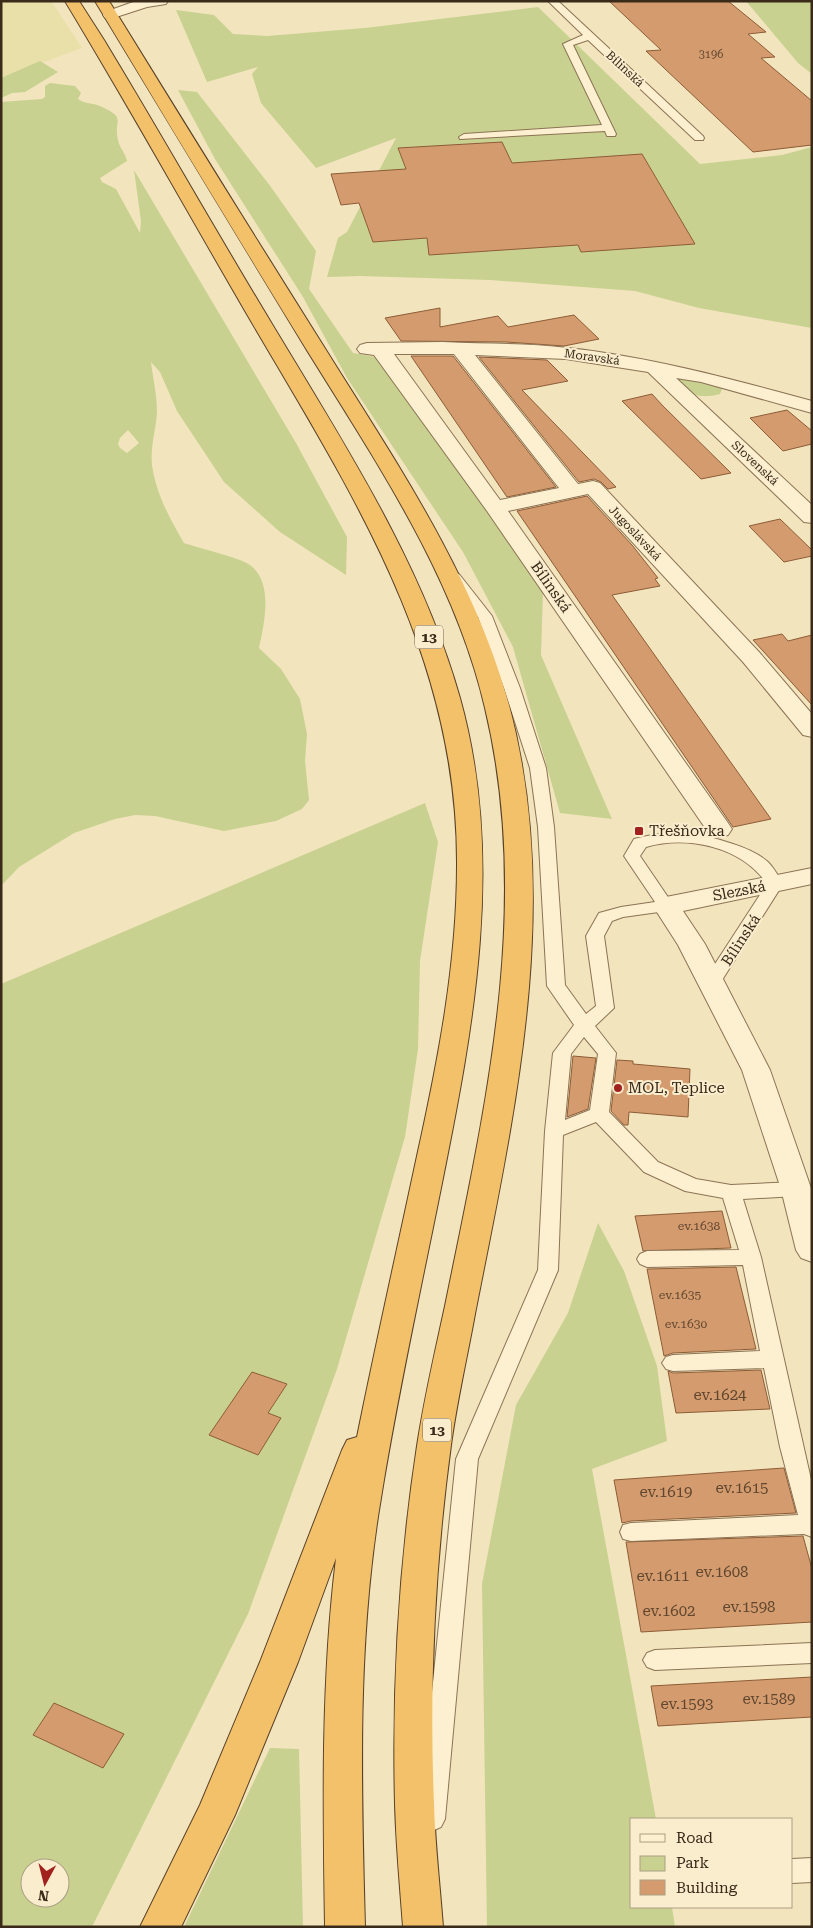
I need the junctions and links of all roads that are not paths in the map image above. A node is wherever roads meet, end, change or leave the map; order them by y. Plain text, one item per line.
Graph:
1 (72, 1) edge
2 (161, 1) edge
3 (552, 1) edge
4 (145, 2) edge
5 (106, 8) edge
6 (590, 36) junction
7 (464, 137) dead end
8 (699, 138) dead end
9 (373, 349) joint
10 (460, 349) junction
11 (654, 367) junction
12 (746, 388) junction
13 (712, 404) junction
14 (812, 407) edge
15 (573, 492) junction
16 (495, 507) junction
17 (812, 517) edge
18 (445, 566) junction
19 (812, 730) edge
20 (719, 829) dead end
21 (812, 876) edge
22 (775, 884) junction
23 (666, 906) junction
24 (710, 984) junction
25 (584, 1025) junction
26 (599, 1114) junction
27 (554, 1131) junction
28 (796, 1189) junction
29 (731, 1192) junction
30 (812, 1250) edge
31 (751, 1257) junction
32 (647, 1259) dead end
33 (391, 1356) junction
34 (772, 1359) junction
35 (673, 1363) dead end
36 (811, 1526) edge
37 (631, 1532) dead end
38 (812, 1653) edge
39 (655, 1660) dead end
40 (812, 1870) edge
41 (793, 1871) edge
42 (160, 1927) edge
43 (345, 1927) edge
44 (423, 1927) edge

1 - 33 highway, 13
2 - 4 street
3 - 6 lane, Bílinská
4 - 5 street
5 - 18 highway, 13
6 - 7 lane
6 - 8 lane, Bílinská
9 - 10 street, Moravská
9 - 16 street, Bílinská
10 - 11 street, Moravská
10 - 15 street
11 - 12 street, Moravská
11 - 13 street, Slovenská
12 - 13 street
12 - 14 street, Moravská
13 - 17 street, Slovenská
15 - 16 street
15 - 19 street, Jugoslávská
16 - 20 street, Bílinská
18 - 25 lane
18 - 44 highway, 13
21 - 22 street, Slezská
22 - 23 street, Slezská
22 - 23 lane, Bílinská
22 - 24 lane, Bílinská
23 - 24 street, Bílinská
23 - 25 lane
24 - 28 street, Bílinská
25 - 26 lane
25 - 27 lane
26 - 27 lane
26 - 29 lane
27 - 44 lane
28 - 29 lane
28 - 30 street, Bílinská
29 - 31 lane
31 - 32 lane
31 - 34 lane
33 - 42 highway
33 - 43 highway, 13
34 - 35 lane
34 - 36 lane
36 - 37 lane
38 - 39 lane
40 - 41 lane

